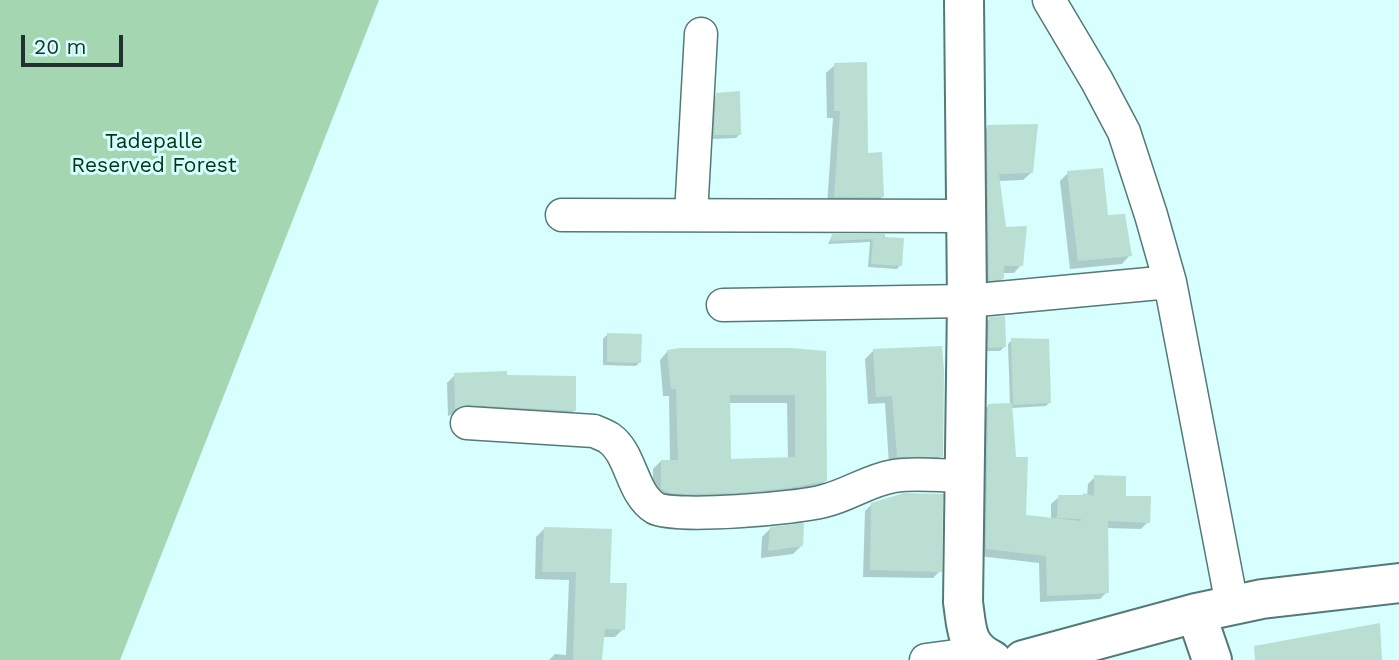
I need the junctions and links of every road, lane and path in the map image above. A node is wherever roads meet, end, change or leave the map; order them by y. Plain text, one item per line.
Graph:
1 (964, 0) edge
2 (1049, 0) edge
3 (701, 34) dead end
4 (562, 215) dead end
5 (691, 215) junction
6 (964, 216) junction
7 (1170, 282) junction
8 (967, 301) junction
9 (723, 305) dead end
10 (467, 423) dead end
11 (963, 476) junction
12 (1399, 583) edge
13 (1214, 609) junction
14 (985, 657) edge
15 (926, 660) edge
16 (1023, 660) edge
17 (1029, 660) edge
18 (1212, 660) edge

1 - 6 street
2 - 7 street
3 - 5 street
4 - 5 street
5 - 6 street
6 - 8 street
7 - 8 street
7 - 13 street
8 - 9 street
8 - 11 street
10 - 11 street
11 - 14 street
12 - 13 street
13 - 17 street
13 - 18 street
14 - 15 street
16 - 17 street

